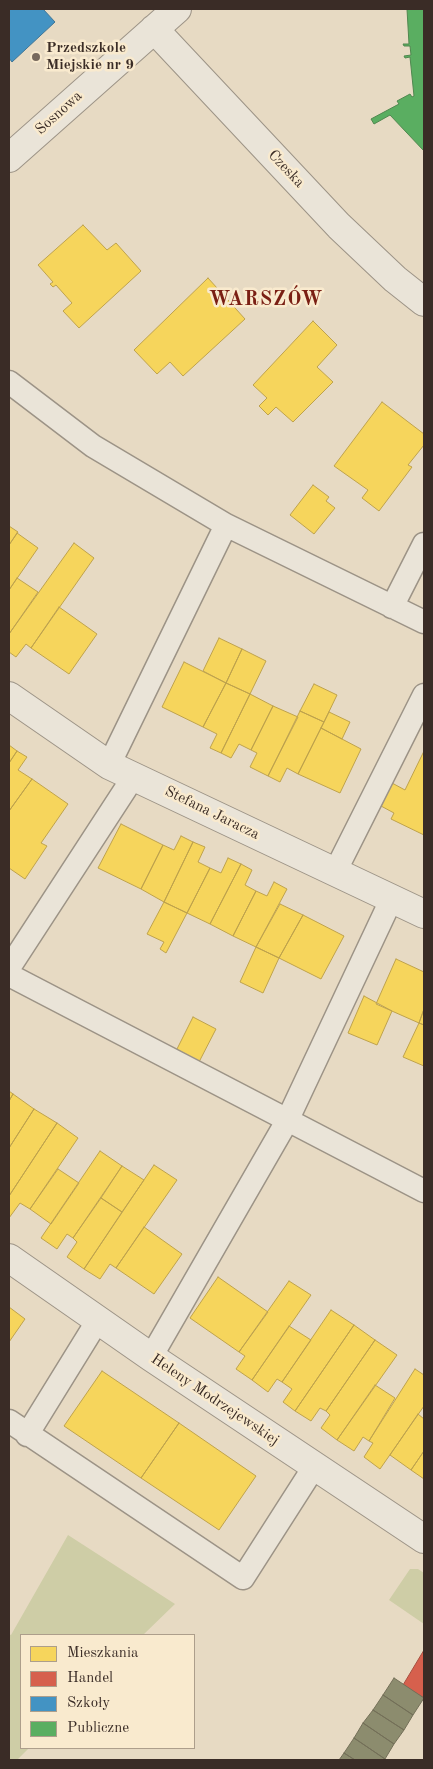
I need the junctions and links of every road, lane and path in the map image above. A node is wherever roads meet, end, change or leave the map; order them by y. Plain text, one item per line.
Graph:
1 (177, 9) edge
2 (154, 29) junction
3 (9, 158) edge
4 (424, 302) edge
5 (9, 382) edge
6 (226, 525) junction
7 (424, 544) edge
8 (392, 607) junction
9 (424, 622) edge
10 (424, 695) edge
11 (9, 696) edge
12 (109, 765) junction
13 (134, 776) junction
14 (334, 872) junction
15 (391, 900) junction
16 (424, 914) edge
17 (9, 968) edge
18 (9, 975) edge
19 (287, 1121) junction
20 (424, 1191) edge
21 (9, 1258) edge
22 (98, 1320) junction
23 (151, 1357) junction
24 (9, 1421) edge
25 (27, 1434) junction
26 (314, 1466) junction
27 (424, 1539) edge

1 - 2 street, Sosnowa
2 - 3 street, Sosnowa
2 - 4 street, Czeska
5 - 6 lane
6 - 8 lane
6 - 12 lane
7 - 8 lane
8 - 9 lane
10 - 14 lane
11 - 12 street, Stefana Jaracza
12 - 13 street, Stefana Jaracza
13 - 14 street, Stefana Jaracza
13 - 17 lane
14 - 15 street, Stefana Jaracza
15 - 16 street, Stefana Jaracza
15 - 19 lane
18 - 19 lane
19 - 20 lane
19 - 23 lane
21 - 22 street, Heleny Modrzejewskiej
22 - 23 street, Heleny Modrzejewskiej
22 - 25 lane
23 - 26 street, Heleny Modrzejewskiej
24 - 25 lane
25 - 26 lane
26 - 27 street, Heleny Modrzejewskiej

